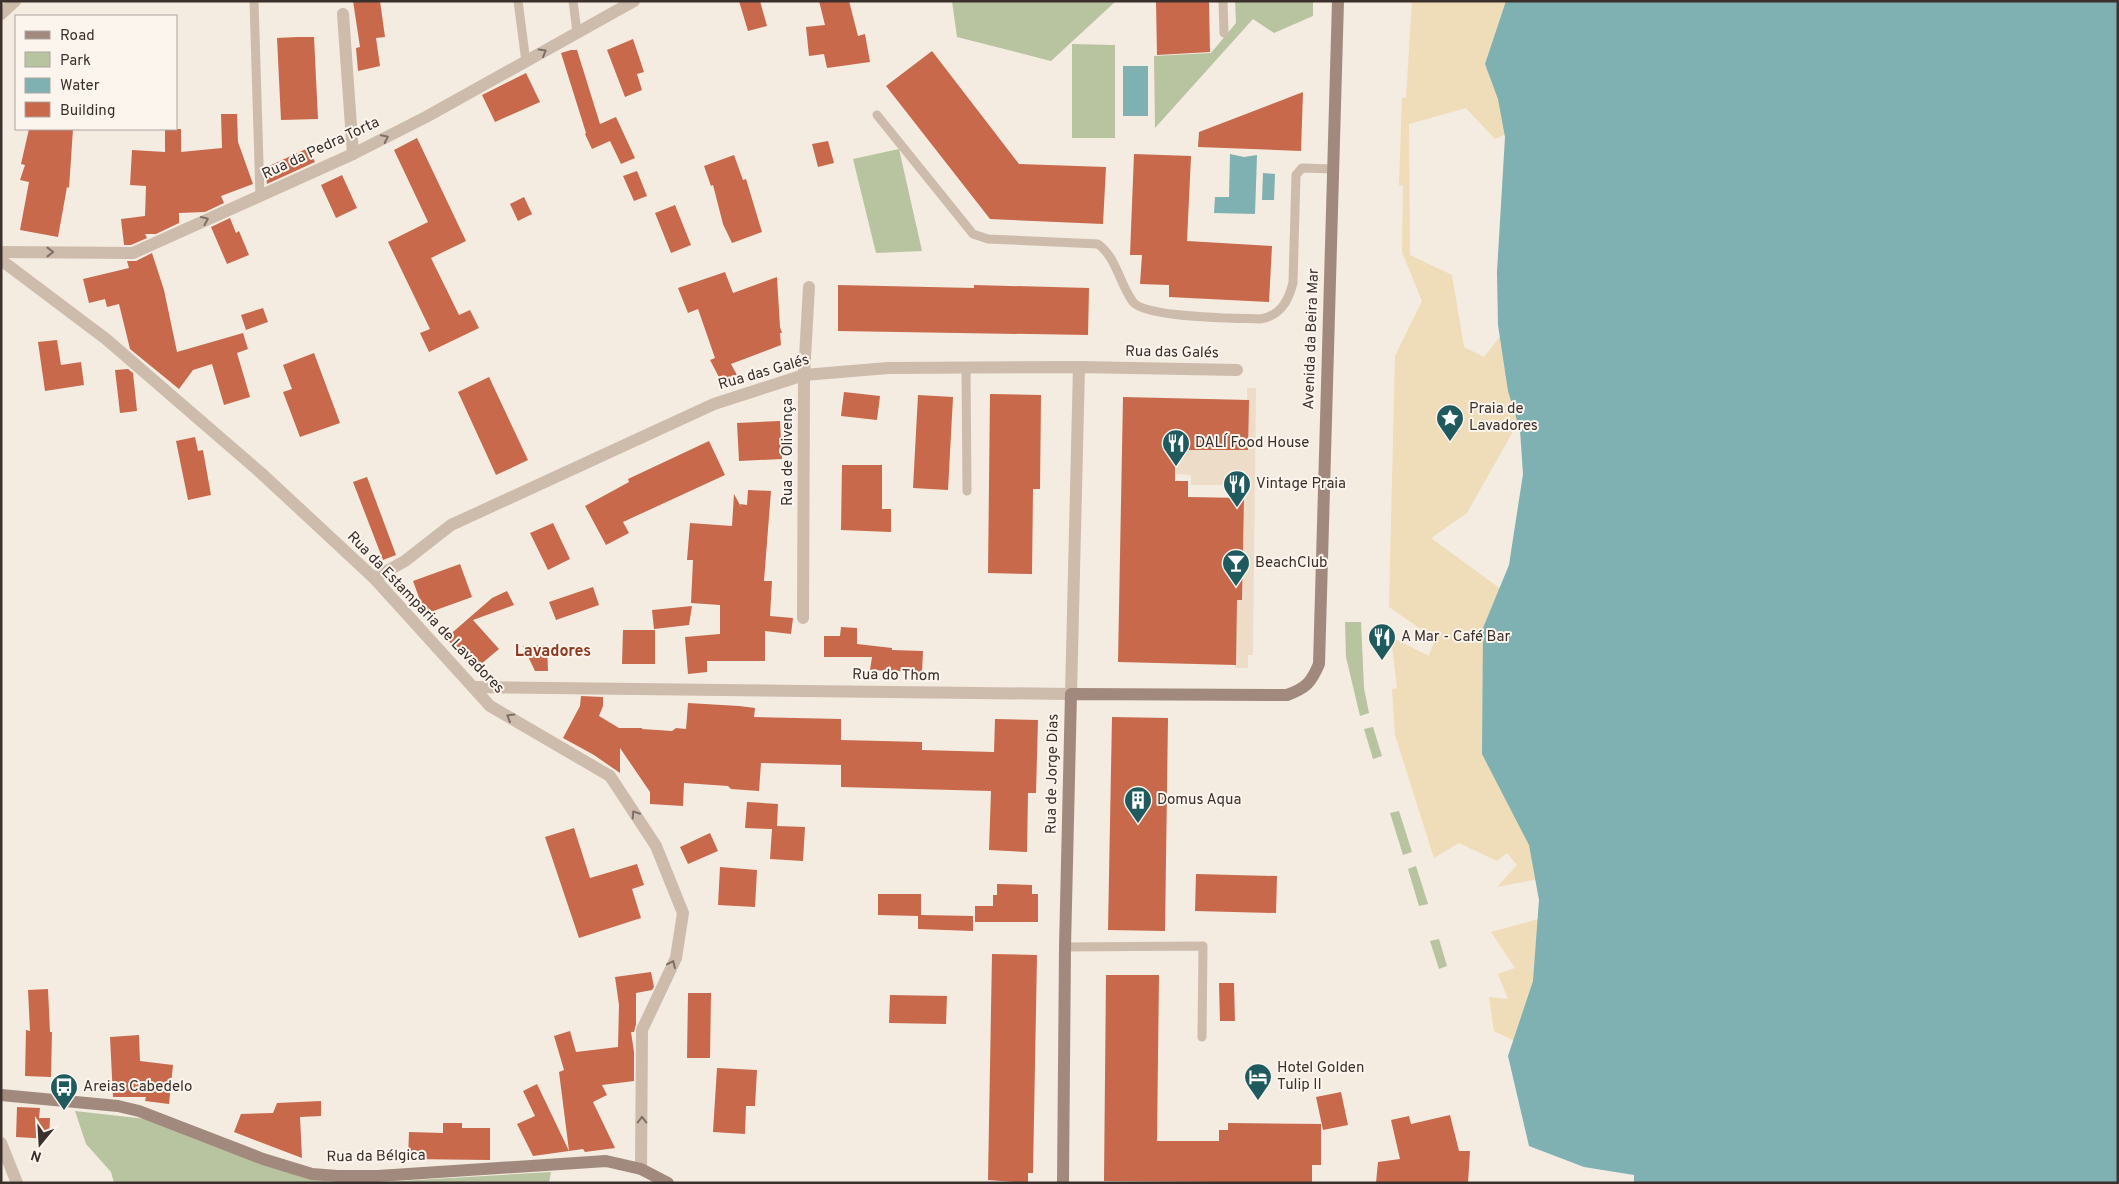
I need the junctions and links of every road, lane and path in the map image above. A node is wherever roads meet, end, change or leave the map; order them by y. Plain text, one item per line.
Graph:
1 (15, 1) edge
2 (254, 1) edge
3 (518, 1) edge
4 (573, 1) edge
5 (634, 1) edge
6 (1223, 1) edge
7 (1338, 1) edge
8 (1, 14) edge
9 (343, 14) dead end
10 (577, 32) junction
11 (1224, 33) dead end
12 (526, 62) junction
13 (878, 114) dead end
14 (353, 154) junction
15 (1334, 169) junction
16 (260, 196) junction
17 (1, 252) edge
18 (1, 260) edge
19 (809, 286) dead end
20 (1080, 367) junction
21 (966, 368) junction
22 (1237, 370) dead end
23 (804, 375) junction
24 (967, 492) dead end
25 (374, 578) junction
26 (803, 618) dead end
27 (1313, 677) joint
28 (473, 687) junction
29 (1071, 694) junction
30 (1065, 947) junction
31 (1202, 1037) dead end
32 (1, 1095) edge
33 (1, 1143) edge
34 (641, 1168) junction
35 (16, 1183) edge
36 (668, 1183) edge
37 (1063, 1183) edge

1 - 8 street
2 - 16 lane
3 - 12 lane
4 - 10 lane
5 - 10 street, Rua da Pedra Torta
6 - 11 lane
7 - 15 main road, Avenida da Beira Mar
9 - 14 street
12 -> 10 street, Rua da Pedra Torta
14 -> 12 street, Rua da Pedra Torta
13 - 15 lane
14 - 16 street, Rua da Pedra Torta
15 - 27 main road, Avenida da Beira Mar
17 -> 16 street, Rua da Pedra Torta
18 - 25 street, Rua da Estamparia de Lavadores
19 - 23 street, Rua de Olivença
20 - 21 street, Rua das Galés
20 - 22 street, Rua das Galés
20 - 29 street, Rua de Jorge Dias
21 - 23 street, Rua das Galés
21 - 24 lane
23 - 25 street, Rua das Galés
23 - 26 street, Rua de Olivença
25 - 28 street, Rua da Estamparia de Lavadores
27 - 29 main road, Rua do Thom
28 - 29 street, Rua do Thom
34 -> 28 street, Rua da Estamparia de Lavadores
29 - 30 main road, Rua de Jorge Dias
30 - 31 lane
30 - 37 main road, Rua de Jorge Dias
32 - 34 main road, Rua da Bélgica
33 - 35 street
34 - 36 main road, Rua da Bélgica

